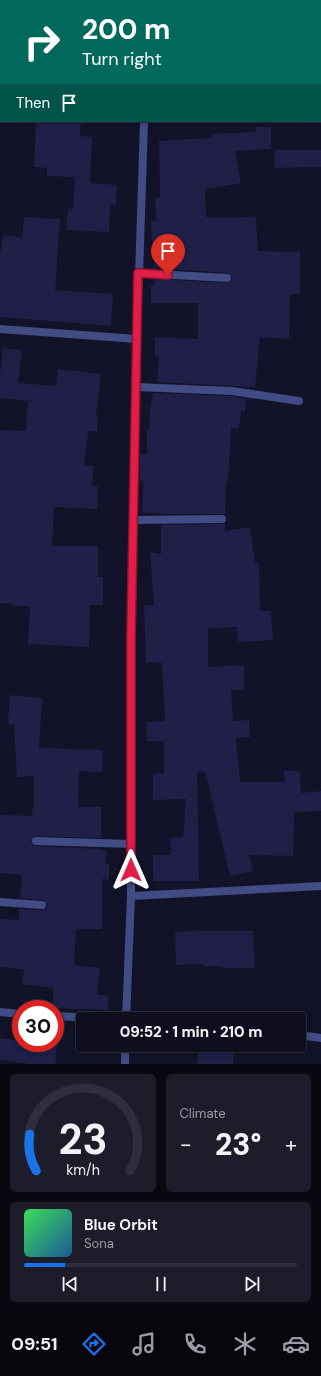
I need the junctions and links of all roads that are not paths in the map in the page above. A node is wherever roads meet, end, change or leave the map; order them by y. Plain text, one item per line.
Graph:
1 (144, 122) edge
2 (138, 273) junction
3 (227, 278) dead end
4 (0, 329) edge
5 (137, 339) junction
6 (136, 387) junction
7 (299, 401) dead end
8 (134, 520) junction
9 (222, 520) dead end
10 (36, 842) dead end
11 (131, 844) junction
12 (321, 886) edge
13 (131, 896) junction
14 (0, 902) edge
15 (42, 905) dead end
16 (0, 1012) edge
17 (126, 1012) edge
18 (12, 1013) edge
19 (64, 1016) edge
20 (76, 1017) edge
21 (306, 1037) edge
22 (321, 1038) edge
23 (125, 1052) edge
24 (125, 1064) edge

1 - 2 street
2 - 3 street
2 - 5 street
4 - 5 street
5 - 6 street
6 - 7 street
6 - 8 street
8 - 9 street
8 - 11 street
10 - 11 street
11 - 13 street
12 - 13 street
13 - 17 street
14 - 15 street
16 - 18 street
19 - 20 street
21 - 22 street
23 - 24 street

